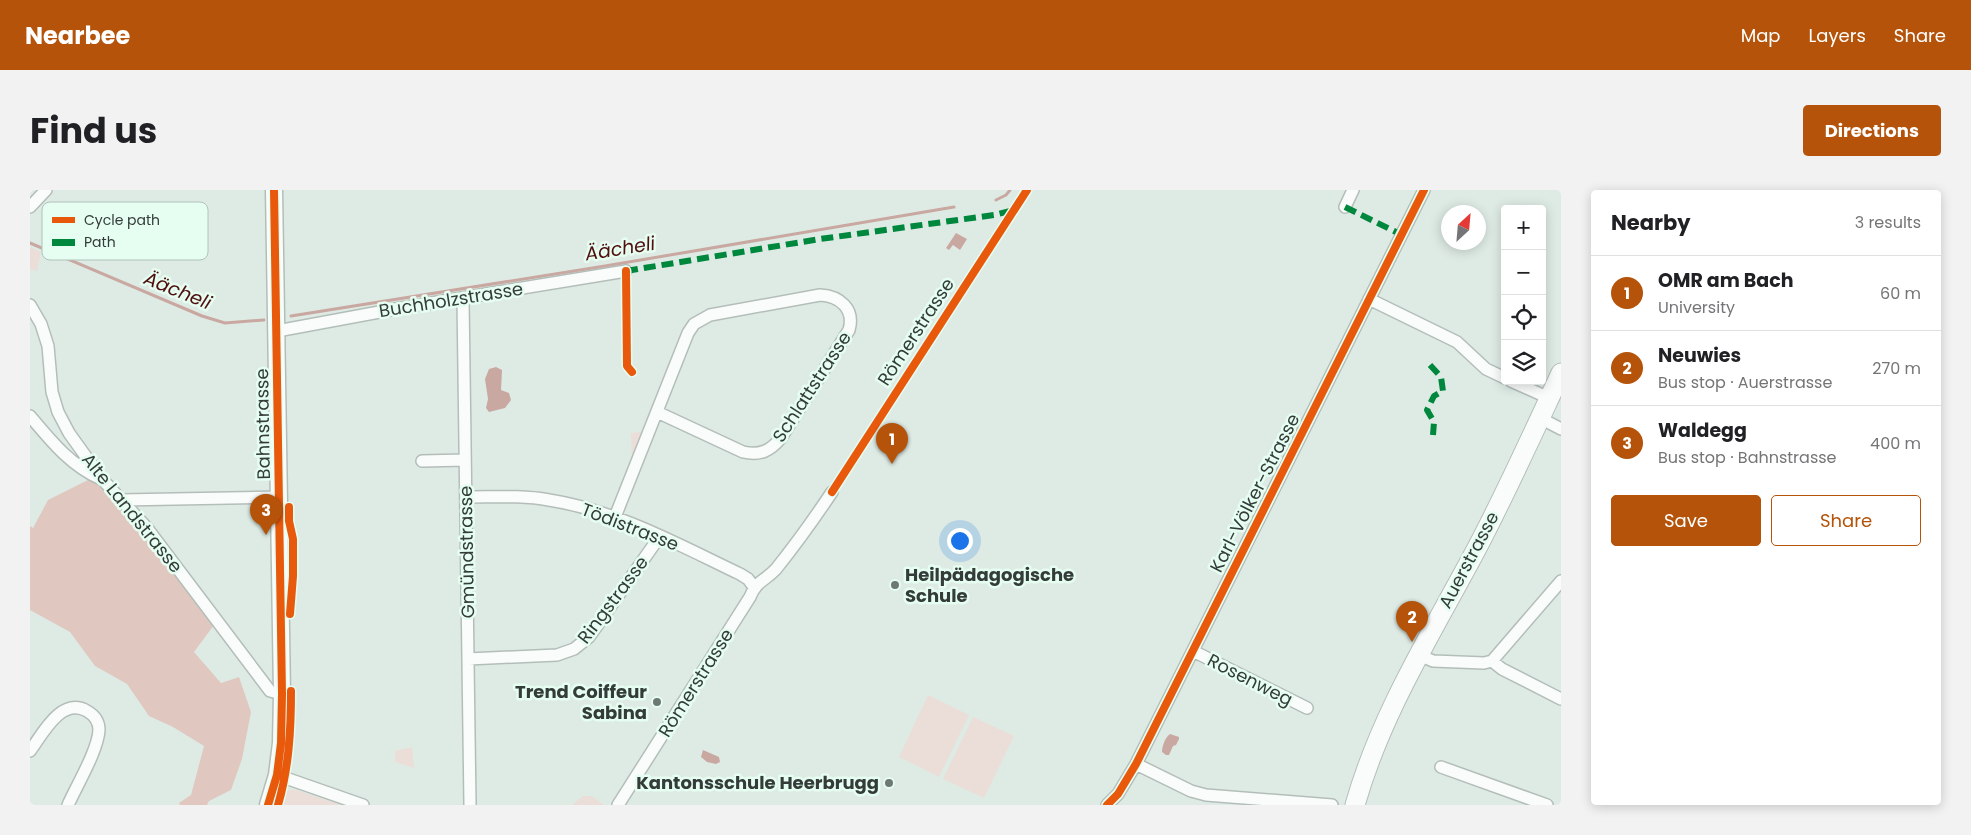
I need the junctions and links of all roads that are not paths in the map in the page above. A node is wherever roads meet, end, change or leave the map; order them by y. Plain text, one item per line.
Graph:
1 (46, 190) edge
2 (274, 190) edge
3 (1353, 190) edge
4 (1424, 190) edge
5 (30, 206) edge
6 (1345, 207) dead end
7 (626, 271) dead end
8 (463, 299) junction
9 (1369, 299) junction
10 (30, 305) edge
11 (277, 330) junction
12 (1561, 373) edge
13 (1501, 376) edge
14 (1520, 385) edge
15 (1549, 398) junction
16 (657, 412) junction
17 (30, 416) edge
18 (1540, 418) junction
19 (1561, 429) edge
20 (465, 460) junction
21 (422, 461) dead end
22 (102, 479) junction
23 (832, 492) dead end
24 (280, 497) junction
25 (466, 497) junction
26 (121, 500) junction
27 (615, 517) junction
28 (660, 536) junction
29 (1561, 582) edge
30 (754, 587) junction
31 (1193, 651) junction
32 (1419, 655) junction
33 (468, 659) junction
34 (1492, 661) junction
35 (282, 694) junction
36 (1561, 699) edge
37 (1306, 708) dead end
38 (30, 751) edge
39 (1136, 764) junction
40 (1441, 767) dead end
41 (277, 775) junction
42 (68, 805) edge
43 (268, 805) edge
44 (363, 805) edge
45 (470, 805) edge
46 (618, 805) edge
47 (1107, 805) edge
48 (1332, 805) edge
49 (1355, 805) edge
50 (1547, 805) edge

1 - 5 street
2 - 11 main road, Bahnstrasse
3 - 6 street
4 - 9 street, Karl-Völker-Strasse
7 - 8 street, Buchholzstrasse
8 - 11 street, Buchholzstrasse
8 - 20 street, Gmündstrasse
9 - 13 street
9 - 31 street, Karl-Völker-Strasse
10 - 22 street, Alte Landstrasse
11 - 24 main road, Bahnstrasse
12 - 15 main road, Auerstrasse
14 - 15 street
15 - 18 main road, Auerstrasse
16 - 16 street, Schlattstrasse
16 - 27 street, Schlattstrasse
17 - 22 street
18 - 19 street
18 - 32 main road, Auerstrasse
20 - 21 street
20 - 25 street, Gmündstrasse
22 - 26 street, Alte Landstrasse
23 - 30 street, Römerstrasse
24 - 26 street
24 - 35 main road, Bahnstrasse
25 - 27 street, Tödistrasse
25 - 33 street, Gmündstrasse
26 - 35 street, Alte Landstrasse
27 - 28 street, Tödistrasse
28 - 30 street, Tödistrasse
28 - 33 street, Ringstrasse
29 - 34 street
30 - 46 street, Römerstrasse
31 - 37 street, Rosenweg
31 - 39 street, Karl-Völker-Strasse
32 - 34 street
32 - 49 main road, Auerstrasse
33 - 45 street, Gmündstrasse
34 - 36 street
35 - 41 main road, Bahnstrasse
38 - 42 street
39 - 47 street, Karl-Völker-Strasse
39 - 48 street
40 - 50 street
41 - 43 main road, Bahnstrasse
41 - 44 street

